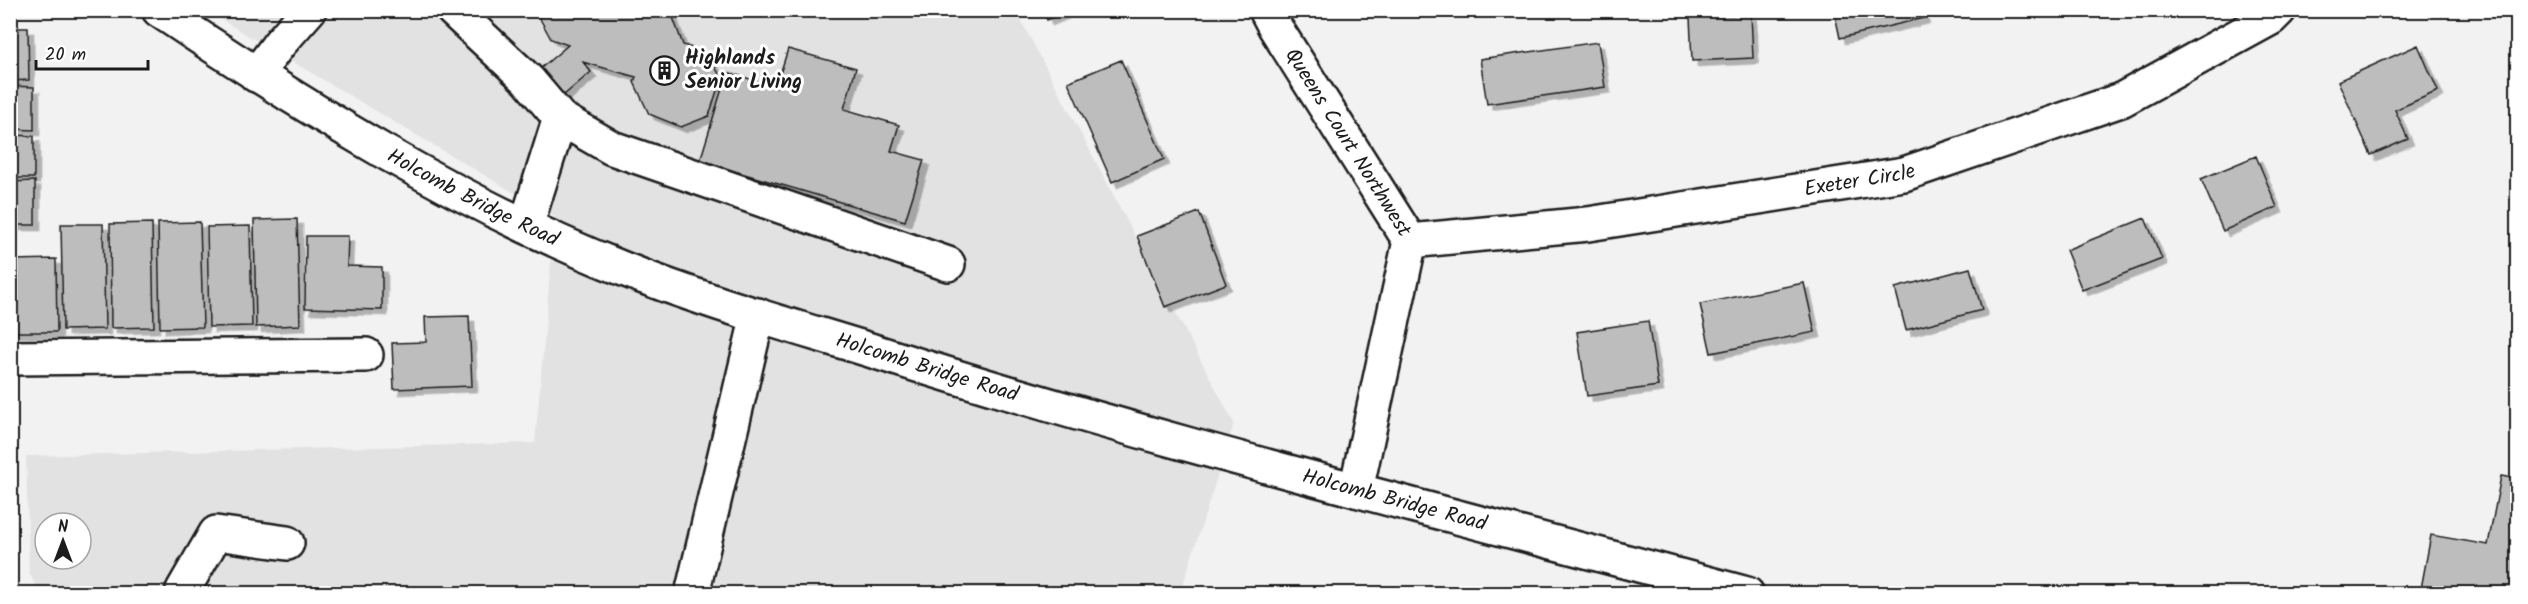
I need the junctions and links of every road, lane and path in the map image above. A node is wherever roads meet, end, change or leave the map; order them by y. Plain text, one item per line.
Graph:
1 (159, 10) edge
2 (309, 10) edge
3 (453, 10) edge
4 (1266, 10) edge
5 (2279, 10) edge
6 (256, 75) junction
7 (560, 118) junction
8 (526, 226) junction
9 (1410, 240) junction
10 (948, 264) dead end
11 (758, 315) junction
12 (366, 355) dead end
13 (10, 358) edge
14 (1356, 490) junction
15 (287, 543) dead end
16 (183, 590) dead end
17 (692, 594) edge
18 (1747, 594) edge

1 - 6 street, Holcomb Bridge Road
2 - 6 street
3 - 7 street
4 - 9 street, Queens Court Northwest
5 - 9 street, Exeter Circle
6 - 8 street, Holcomb Bridge Road
7 - 8 street
7 - 10 street
8 - 11 street, Holcomb Bridge Road
9 - 14 street, Queens Court Northwest
11 - 14 street, Holcomb Bridge Road
11 - 17 street
12 - 13 street
14 - 18 street, Holcomb Bridge Road
15 - 16 street

